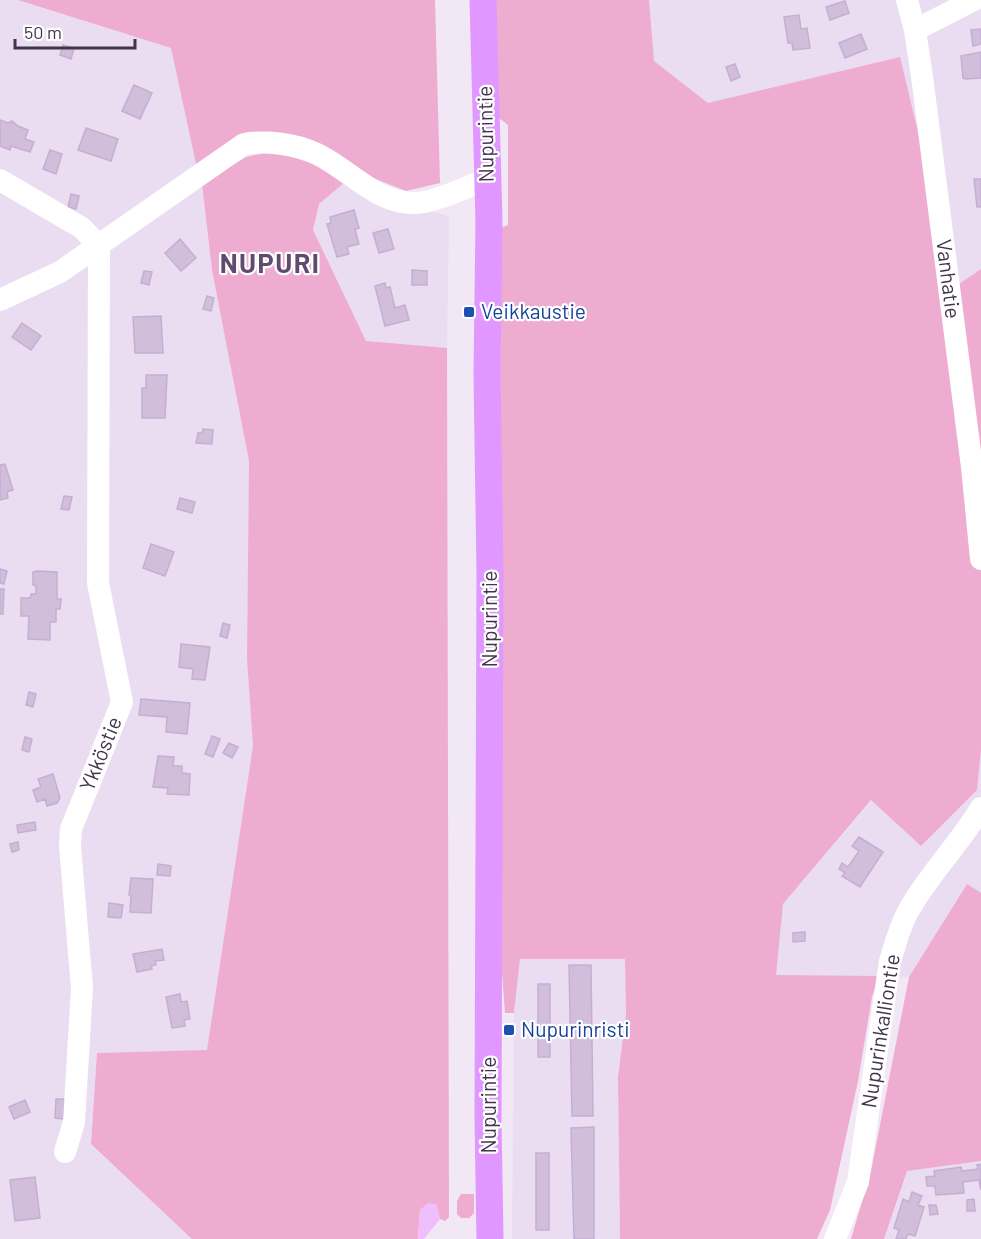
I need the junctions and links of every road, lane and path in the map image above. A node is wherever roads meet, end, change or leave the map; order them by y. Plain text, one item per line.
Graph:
1 (483, 0) edge
2 (907, 0) edge
3 (974, 0) edge
4 (915, 30) junction
5 (0, 180) edge
6 (486, 180) junction
7 (99, 246) junction
8 (0, 300) edge
9 (981, 559) edge
10 (981, 808) edge
11 (65, 1152) dead end
12 (490, 1239) edge
13 (836, 1239) edge

1 - 6 main road, Nupurintie
2 - 4 street, Vanhatie
3 - 4 street
4 - 9 street, Vanhatie
5 - 7 street
6 - 7 street
6 - 12 main road, Nupurintie
7 - 8 street
7 - 11 street, Ykköstie
10 - 13 street, Nupurinkalliontie

